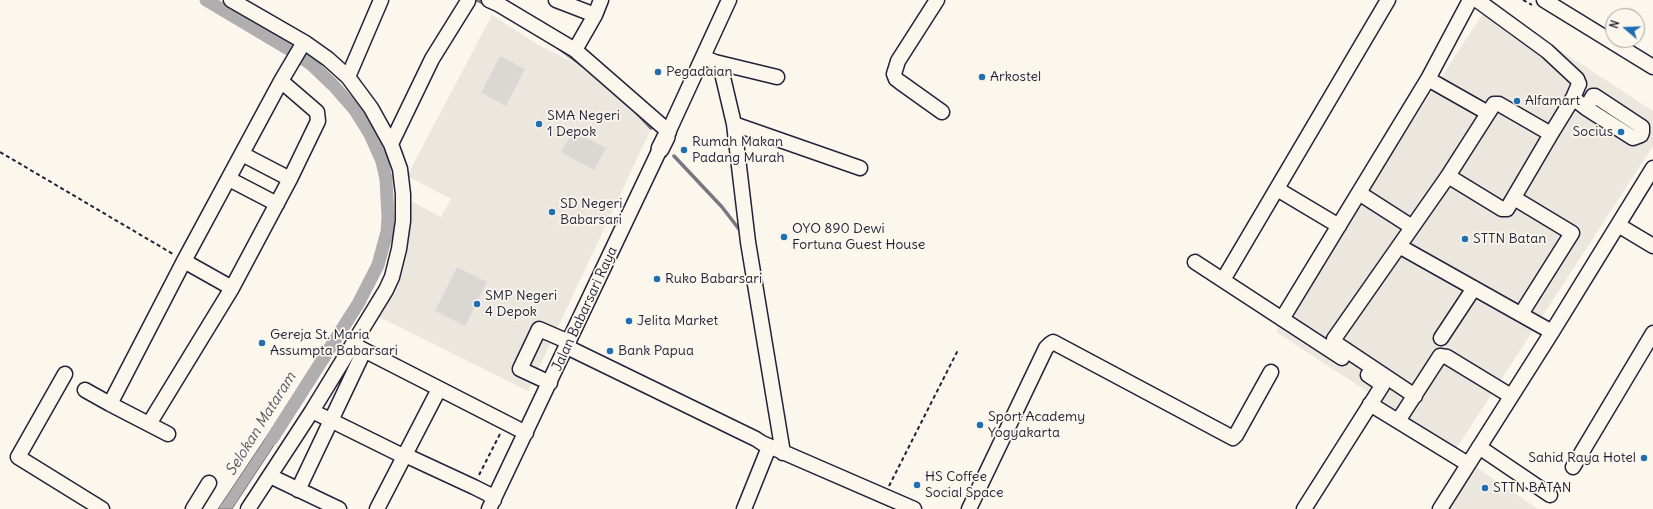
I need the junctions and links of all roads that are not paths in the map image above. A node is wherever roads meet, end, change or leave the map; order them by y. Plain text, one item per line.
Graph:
1 (232, 0) edge
2 (380, 0) edge
3 (466, 0) edge
4 (489, 0) edge
5 (556, 0) edge
6 (601, 0) edge
7 (729, 0) edge
8 (938, 0) edge
9 (1388, 0) edge
10 (1470, 0) edge
11 (1477, 0) edge
12 (1544, 0) edge
13 (595, 15) junction
14 (303, 44) junction
15 (575, 50) junction
16 (709, 60) junction
17 (1653, 66) edge
18 (284, 77) junction
19 (348, 77) junction
20 (776, 77) dead end
21 (1428, 80) junction
22 (1573, 98) junction
23 (1586, 108) dead end
24 (942, 112) dead end
25 (1488, 113) junction
26 (734, 124) junction
27 (1550, 134) junction
28 (665, 139) junction
29 (391, 144) junction
30 (242, 154) junction
31 (860, 168) dead end
32 (1653, 168) edge
33 (1448, 176) junction
34 (228, 179) junction
35 (290, 179) junction
36 (1277, 189) junction
37 (1358, 193) junction
38 (1514, 198) junction
39 (277, 204) junction
40 (1618, 225) junction
41 (1338, 226) junction
42 (1412, 227) junction
43 (1399, 246) junction
44 (1653, 246) edge
45 (184, 261) junction
46 (1195, 262) dead end
47 (1223, 280) junction
48 (232, 288) junction
49 (1474, 288) junction
50 (1521, 314) junction
51 (1282, 319) junction
52 (1552, 332) junction
53 (1653, 333) edge
54 (1441, 338) dead end
55 (568, 345) junction
56 (359, 348) junction
57 (1271, 372) dead end
58 (66, 374) dead end
59 (550, 383) junction
60 (439, 389) junction
61 (84, 390) dead end
62 (1415, 396) junction
63 (1511, 396) junction
64 (110, 404) junction
65 (1370, 404) junction
66 (312, 411) junction
67 (331, 420) junction
68 (1398, 421) junction
69 (149, 424) junction
70 (526, 433) junction
71 (168, 434) dead end
72 (769, 447) junction
73 (1479, 447) junction
74 (783, 453) junction
75 (402, 456) junction
76 (1468, 464) junction
77 (1573, 467) dead end
78 (270, 476) junction
79 (209, 483) dead end
80 (298, 490) junction
81 (1550, 495) dead end
82 (492, 506) edge
83 (102, 509) edge
84 (193, 509) edge
85 (248, 509) edge
86 (339, 509) edge
87 (377, 509) edge
88 (744, 509) edge
89 (914, 509) edge
90 (969, 509) edge
91 (1304, 509) edge
92 (1440, 509) edge

1 - 14 street
2 - 19 street
3 - 29 street
4 - 15 street
5 - 13 street
6 - 13 street
7 - 16 street, Jalan Babarsari Raya
8 - 24 street
9 - 36 street
10 - 21 street
11 - 22 street
12 - 17 street
13 - 15 street
14 - 18 street
14 - 19 street
15 - 28 street
16 - 20 street
16 - 26 street
16 - 28 street, Jalan Babarsari Raya
18 - 30 street
18 - 35 street
19 - 29 street
21 - 25 street
21 - 37 street
22 - 23 street
22 - 27 street
25 - 27 street
25 - 33 street
26 - 31 street
26 - 74 street
27 - 38 street
28 - 55 street, Jalan Babarsari Raya
29 - 56 street
30 - 34 street
30 - 35 street
32 - 40 street
33 - 38 street
33 - 42 street
34 - 39 street
34 - 45 street
35 - 39 street
36 - 41 street
36 - 47 street
37 - 41 street
37 - 42 street
38 - 50 street
39 - 48 street
40 - 44 street
40 - 52 street
41 - 51 street
42 - 43 street
43 - 49 street
43 - 62 street
45 - 48 street
45 - 64 street
46 - 47 street
47 - 51 street
48 - 69 street
49 - 50 street
49 - 54 street
50 - 52 street
51 - 65 street
52 - 63 street
53 - 77 street
55 - 59 street, Jalan Babarsari Raya
55 - 59 street
55 - 72 street
56 - 60 street
56 - 66 street
56 - 67 street
57 - 90 street
58 - 83 street
59 - 70 street, Jalan Babarsari Raya
60 - 70 street
60 - 75 street
61 - 64 street
62 - 63 street
62 - 68 street
63 - 73 street
64 - 69 street
65 - 68 street
65 - 91 street
66 - 67 street
66 - 78 street
67 - 75 street
67 - 80 street
68 - 76 street
69 - 71 street
70 - 82 street, Jalan Babarsari Raya
72 - 74 street
72 - 88 street
73 - 76 street
73 - 81 street
74 - 89 street
75 - 82 street
75 - 82 street
75 - 87 street
76 - 92 street
78 - 80 street
78 - 85 street
79 - 84 street
80 - 86 street

